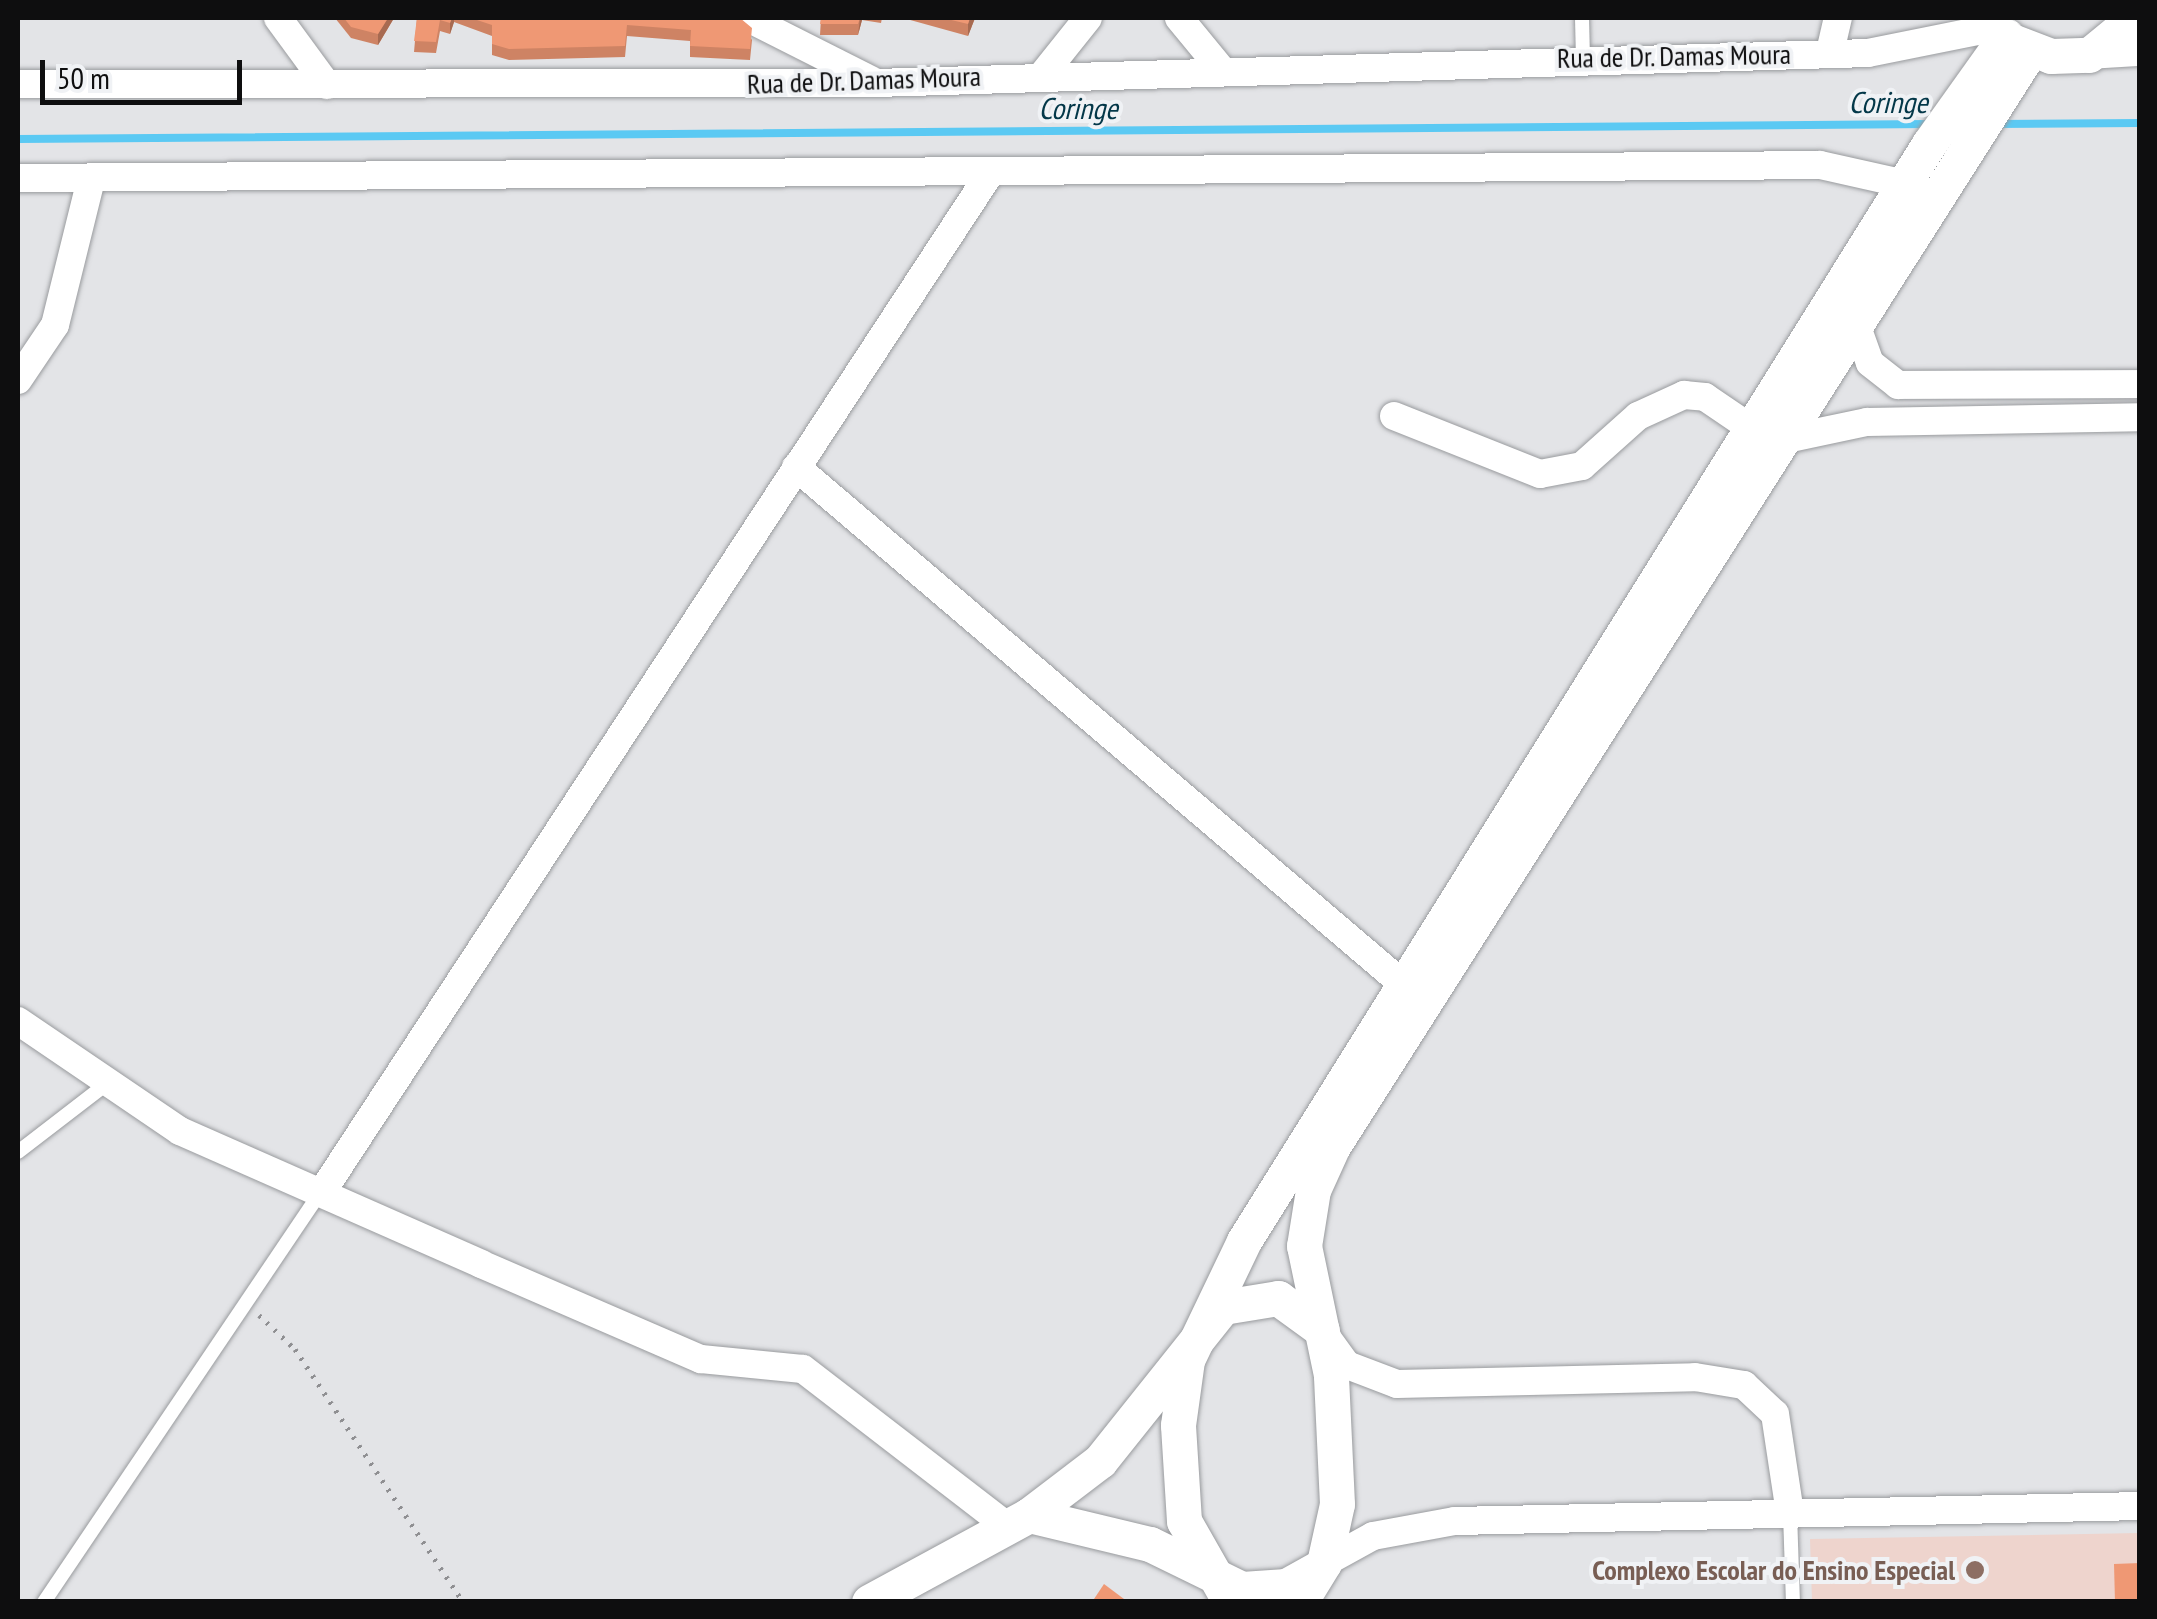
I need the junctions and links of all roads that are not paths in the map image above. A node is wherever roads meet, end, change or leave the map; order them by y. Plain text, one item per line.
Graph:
1 (278, 18) edge
2 (748, 18) edge
3 (1088, 18) edge
4 (1179, 18) edge
5 (1582, 18) edge
6 (1838, 18) edge
7 (2134, 18) edge
8 (2006, 33) edge
9 (1830, 52) junction
10 (2140, 52) edge
11 (2089, 55) junction
12 (1583, 58) junction
13 (1220, 68) junction
14 (1044, 73) junction
15 (876, 83) junction
16 (18, 84) edge
17 (326, 85) junction
18 (1945, 148) junction
19 (990, 173) junction
20 (18, 178) edge
21 (90, 179) junction
22 (1905, 184) junction
23 (1856, 324) junction
24 (18, 380) edge
25 (2140, 384) edge
26 (1394, 416) dead end
27 (2140, 417) edge
28 (1752, 429) junction
29 (1786, 439) junction
30 (796, 468) junction
31 (1404, 985) junction
32 (18, 1021) edge
33 (105, 1085) junction
34 (18, 1152) edge
35 (322, 1192) junction
36 (1212, 1317) junction
37 (1326, 1335) junction
38 (2140, 1506) edge
39 (1790, 1513) junction
40 (1018, 1521) junction
41 (1324, 1563) junction
42 (1224, 1591) edge
43 (44, 1602) edge
44 (869, 1602) edge
45 (1300, 1602) edge
46 (1793, 1602) edge

1 - 17 street
2 - 15 street
3 - 14 street
4 - 13 street
5 - 12 lane
6 - 9 street
7 - 11 street
8 - 9 street, Rua de Dr. Damas Moura
8 - 11 street
8 - 18 street
9 - 12 street, Rua de Dr. Damas Moura
10 - 11 street
12 - 13 street, Rua de Dr. Damas Moura
13 - 14 street, Rua de Dr. Damas Moura
14 - 15 street, Rua de Dr. Damas Moura
15 - 17 street, Rua de Dr. Damas Moura
16 - 17 street, Rua de Dr. Damas Moura
18 - 22 street
18 - 23 street
19 - 21 street
19 - 22 street
19 - 30 street
20 - 21 street
21 - 24 street
22 - 28 street
23 - 25 street
23 - 29 street
26 - 28 street
27 - 29 street
28 - 31 street
29 - 37 street
30 - 31 street
30 - 35 street
31 - 36 street
32 - 33 street
33 - 34 lane
33 - 35 street
35 - 40 street
35 - 43 lane
36 - 37 street
36 - 40 street
36 - 42 street
37 - 39 street
37 - 41 street
38 - 39 street
39 - 41 street
39 - 46 lane
40 - 42 street
40 - 44 street
41 - 42 street
41 - 45 street

